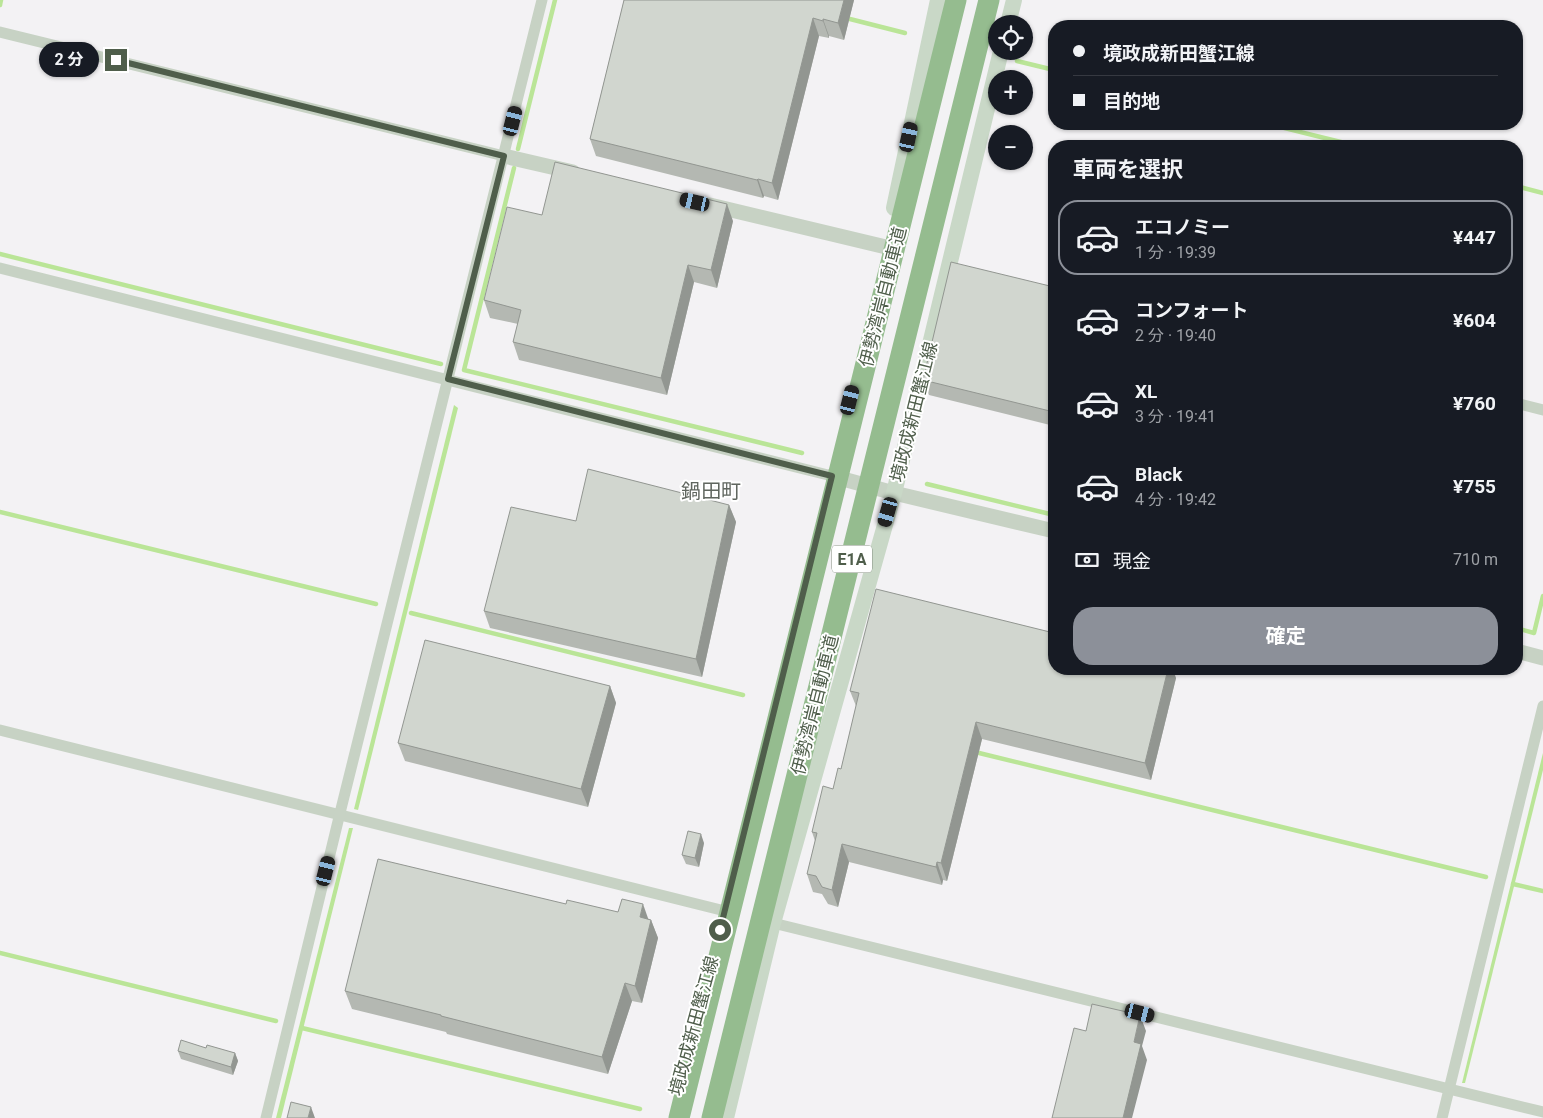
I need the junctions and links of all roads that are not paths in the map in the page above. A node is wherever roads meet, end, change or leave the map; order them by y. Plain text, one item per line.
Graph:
1 (542, 0) edge
2 (938, 0) edge
3 (956, 0) edge
4 (989, 0) edge
5 (1014, 0) edge
6 (1010, 15) edge
7 (0, 32) edge
8 (999, 60) edge
9 (504, 156) junction
10 (590, 176) edge
11 (695, 202) edge
12 (886, 247) junction
13 (0, 268) edge
14 (448, 379) junction
15 (1523, 405) edge
16 (1543, 410) edge
17 (832, 476) junction
18 (894, 493) junction
19 (1048, 530) edge
20 (1523, 653) edge
21 (1543, 658) edge
22 (1543, 706) edge
23 (0, 730) edge
24 (340, 814) junction
25 (725, 911) junction
26 (773, 923) junction
27 (1449, 1089) junction
28 (1543, 1112) edge
29 (266, 1118) edge
30 (670, 1118) edge
31 (679, 1118) edge
32 (712, 1118) edge
33 (726, 1118) edge
34 (1442, 1118) edge

1 - 9 street
2 - 12 main road, 境政成新田蟹江線
3 - 31 highway, 伊勢湾岸自動車道 / E1A
4 - 32 highway, 伊勢湾岸自動車道 / E1A
5 - 6 main road
7 - 9 street
8 - 18 main road, 境政成新田蟹江線
9 - 10 street
9 - 14 street
11 - 12 street
12 - 17 main road, 境政成新田蟹江線
13 - 14 street
14 - 17 street
14 - 24 street
15 - 16 street
17 - 18 street
17 - 25 main road, 境政成新田蟹江線
18 - 19 street
18 - 26 main road, 境政成新田蟹江線
20 - 21 street
22 - 27 street
23 - 24 street
24 - 25 street
24 - 29 street
25 - 30 main road, 境政成新田蟹江線
26 - 27 street
26 - 33 main road, 境政成新田蟹江線
27 - 28 street
27 - 34 street

